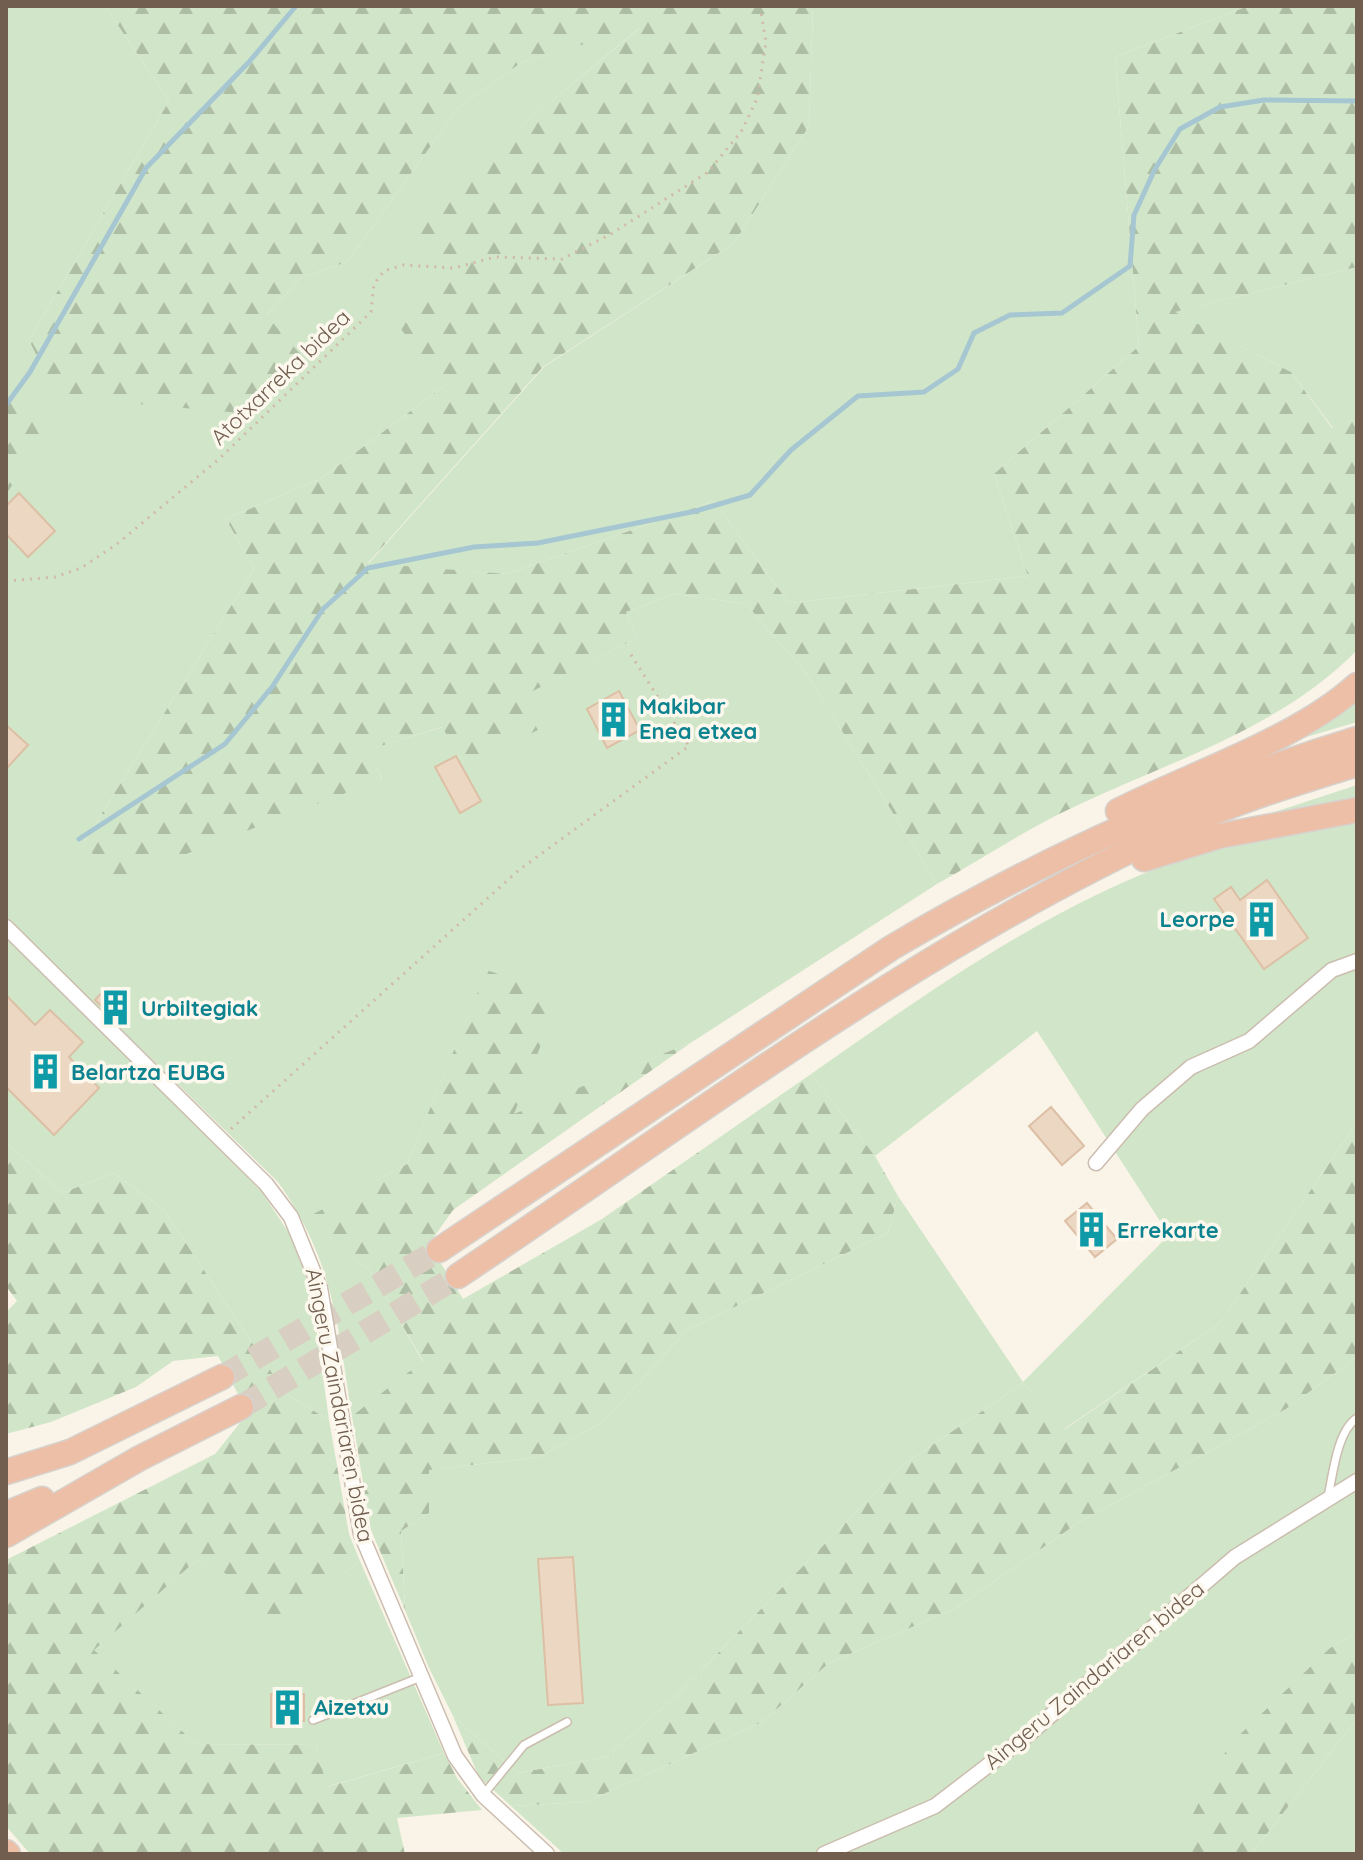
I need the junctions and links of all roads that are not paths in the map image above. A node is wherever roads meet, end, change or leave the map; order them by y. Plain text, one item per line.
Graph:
1 (1357, 685) edge
2 (1357, 739) edge
3 (1357, 764) edge
4 (1357, 810) edge
5 (1088, 875) junction
6 (942, 917) junction
7 (6, 927) edge
8 (1357, 961) edge
9 (1096, 1163) dead end
10 (439, 1250) tunnel mouth
11 (458, 1276) tunnel mouth
12 (222, 1377) tunnel mouth
13 (241, 1407) tunnel mouth
14 (1357, 1418) edge
15 (140, 1458) junction
16 (6, 1472) edge
17 (1357, 1481) edge
18 (1327, 1498) junction
19 (6, 1514) edge
20 (6, 1535) edge
21 (421, 1677) junction
22 (313, 1720) dead end
23 (567, 1722) dead end
24 (483, 1795) junction
25 (547, 1854) edge
26 (824, 1854) edge

1 - 6 highway
2 - 6 highway
3 - 5 highway
4 - 5 highway
5 - 11 highway
6 - 10 highway
7 - 21 street, Aingeru Zaindariaren bidea
8 - 9 street
12 - 16 highway
13 - 15 highway
14 - 18 lane
15 - 19 highway
15 - 20 highway
17 - 18 street, Aingeru Zaindariaren bidea
18 - 26 street, Aingeru Zaindariaren bidea
21 - 22 lane
21 - 24 street, Aingeru Zaindariaren bidea
23 - 24 lane
24 - 25 street, Aingeru Zaindariaren bidea

